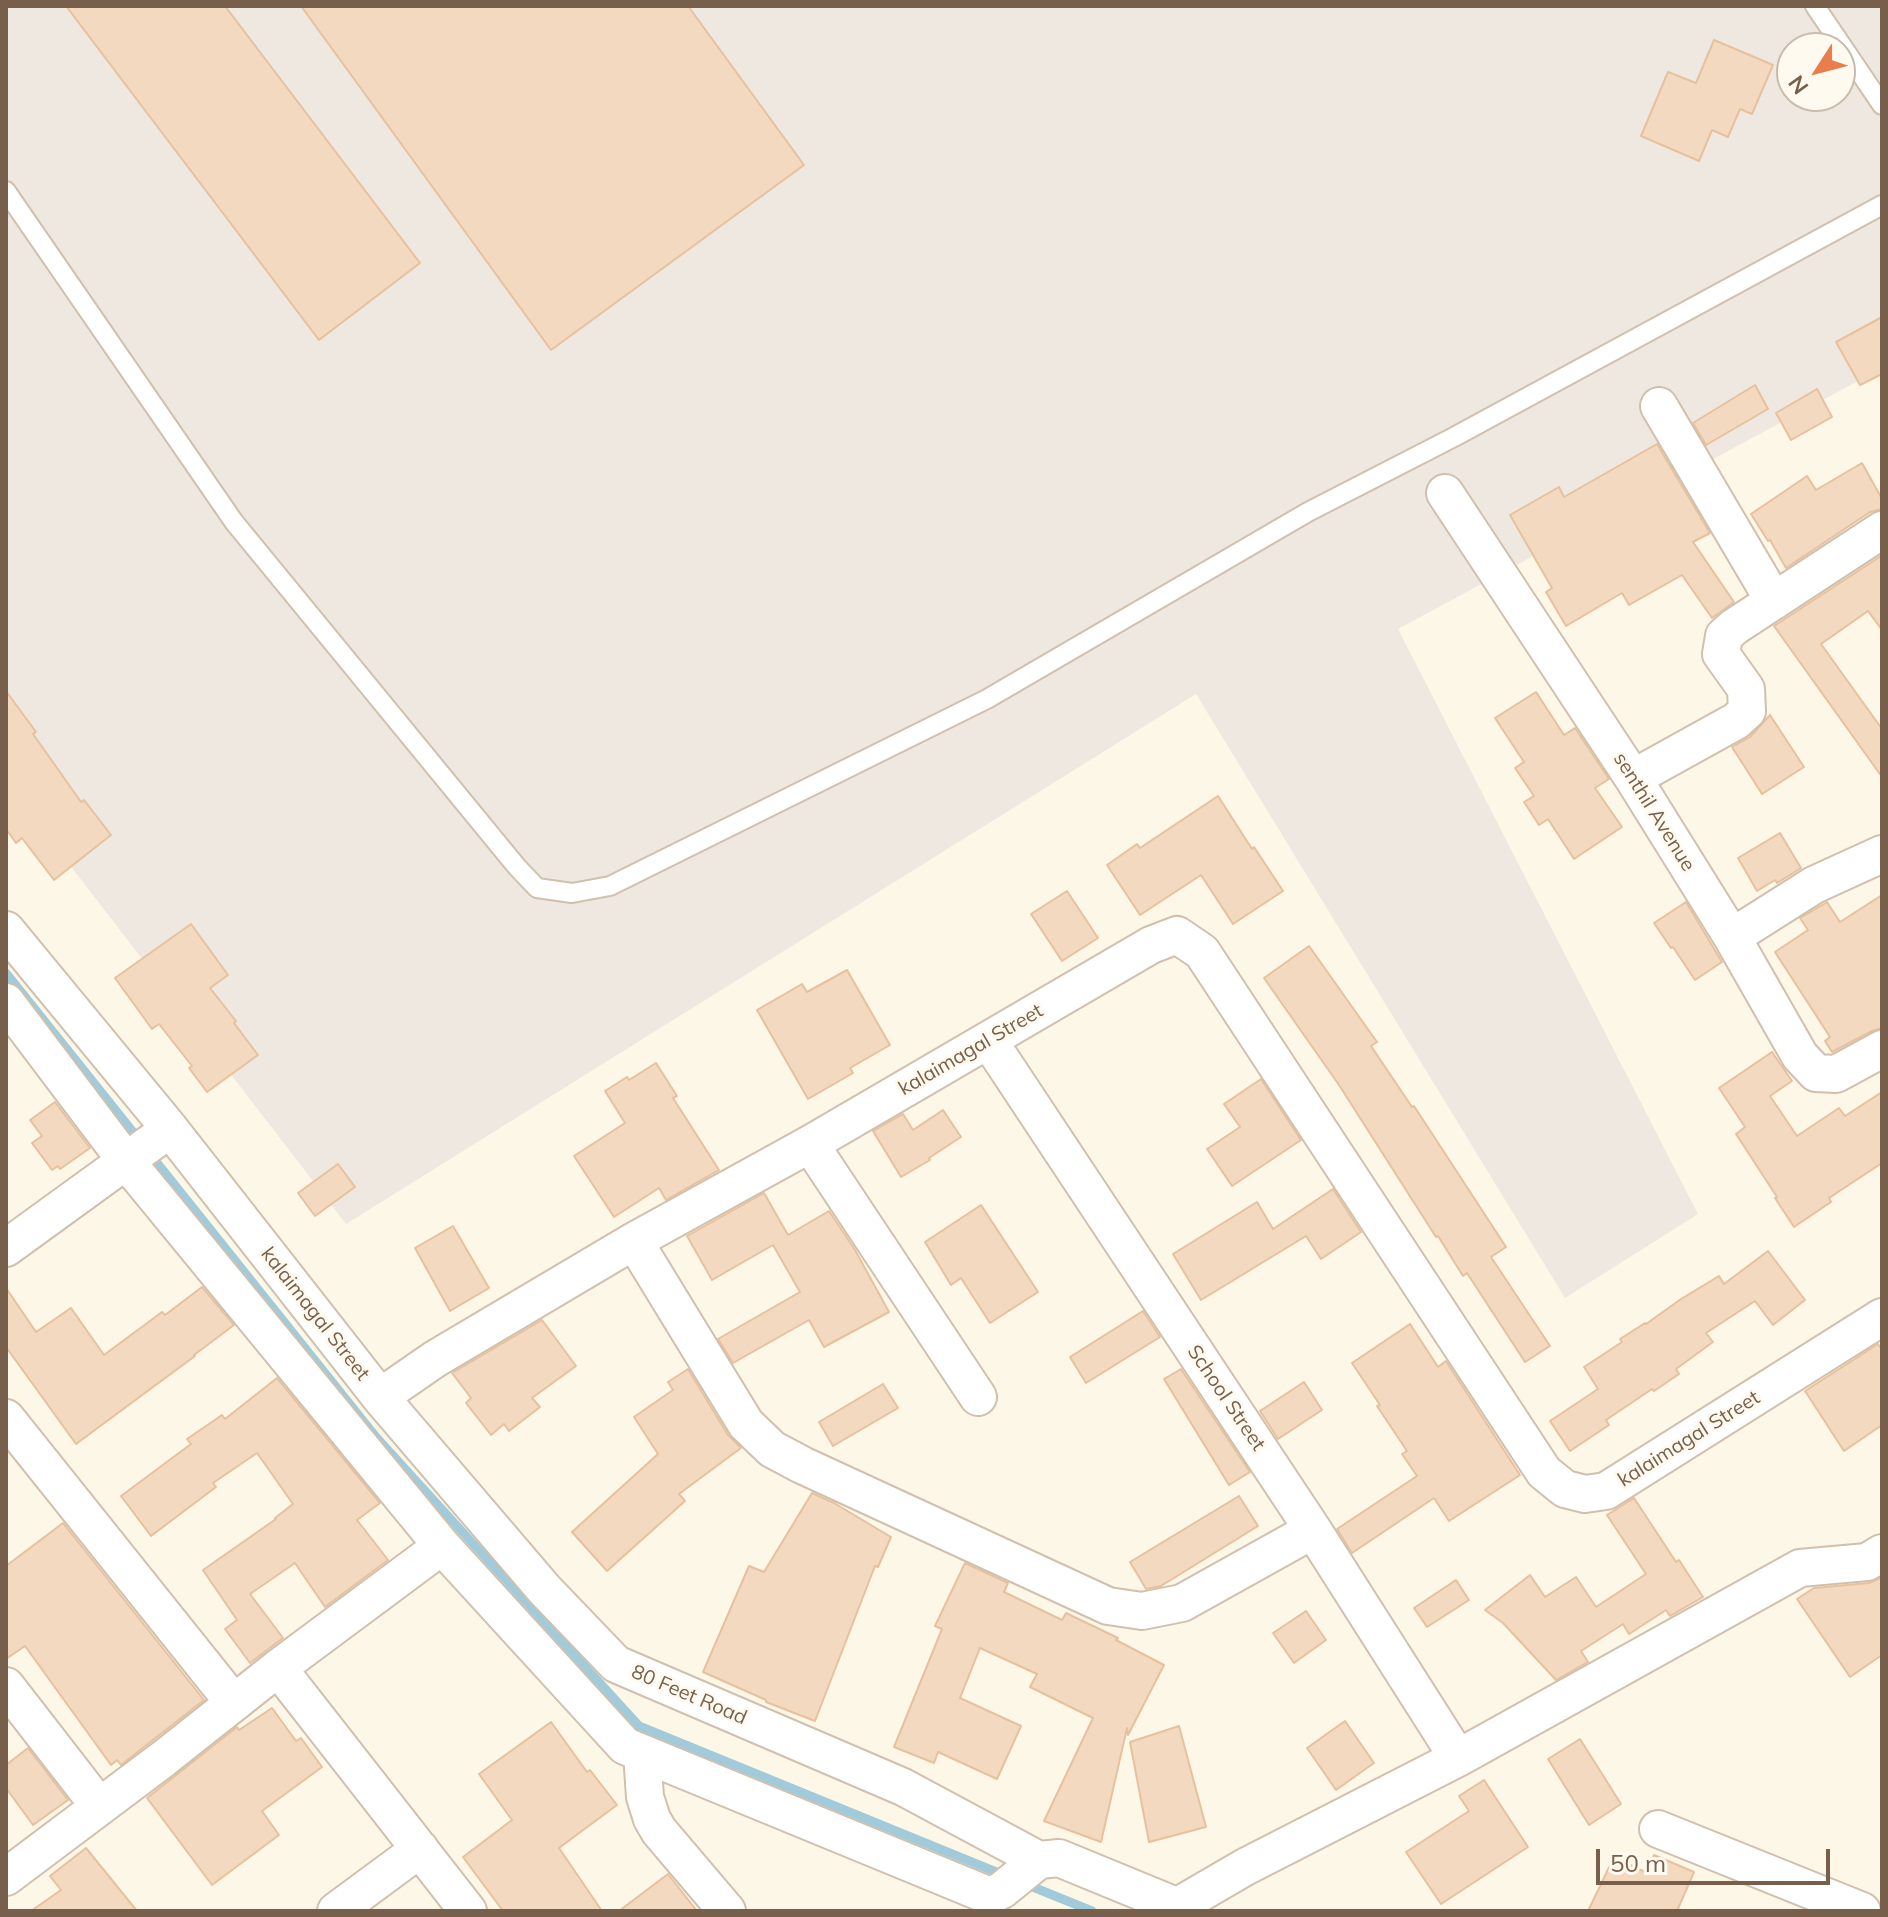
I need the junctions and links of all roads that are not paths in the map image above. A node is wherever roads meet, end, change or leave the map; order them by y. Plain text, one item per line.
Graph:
1 (1815, 6) edge
2 (1882, 105) edge
3 (6, 191) edge
4 (1882, 205) edge
5 (1659, 406) dead end
6 (1445, 493) dead end
7 (1882, 530) edge
8 (1774, 601) junction
9 (1633, 778) junction
10 (1882, 854) edge
11 (6, 930) edge
12 (1732, 937) junction
13 (6, 1002) edge
14 (989, 1041) junction
15 (1882, 1049) edge
16 (166, 1132) junction
17 (810, 1144) junction
18 (128, 1159) junction
19 (634, 1241) junction
20 (6, 1248) edge
21 (1882, 1317) edge
22 (380, 1397) junction
23 (978, 1397) dead end
24 (6, 1418) edge
25 (1313, 1530) junction
26 (442, 1546) junction
27 (1882, 1553) edge
28 (278, 1668) junction
29 (6, 1686) edge
30 (234, 1703) junction
31 (642, 1753) junction
32 (1458, 1758) junction
33 (99, 1806) junction
34 (1658, 1829) dead end
35 (420, 1849) junction
36 (1039, 1860) junction
37 (6, 1877) edge
38 (996, 1902) edge
39 (1183, 1909) edge
40 (336, 1911) edge
41 (468, 1911) edge
42 (727, 1911) edge
43 (1862, 1911) edge

1 - 2 lane
3 - 4 lane
5 - 8 street
6 - 9 street, senthil Avenue
7 - 8 street
8 - 9 street
9 - 12 street, senthil Avenue
10 - 12 street
11 - 16 street, kalaimagal Street
12 - 15 street, senthil Avenue
13 - 18 street
14 - 17 street, kalaimagal Street
14 - 21 street, kalaimagal Street
14 - 25 street, School Street
16 - 18 street
16 - 22 street, kalaimagal Street
17 - 19 street, kalaimagal Street
17 - 23 street
18 - 20 street
18 - 26 street
19 - 22 street, kalaimagal Street
19 - 25 street
22 - 36 street, 80 Feet Road
24 - 30 street
25 - 32 street, School Street
26 - 28 street
26 - 31 street
27 - 32 street
28 - 30 street
28 - 35 street
29 - 33 street
30 - 33 street
31 - 38 street
31 - 42 street
32 - 39 street
33 - 37 street
34 - 43 street
35 - 40 street
35 - 41 street
36 - 38 street
36 - 39 street, 80 Feet Road

